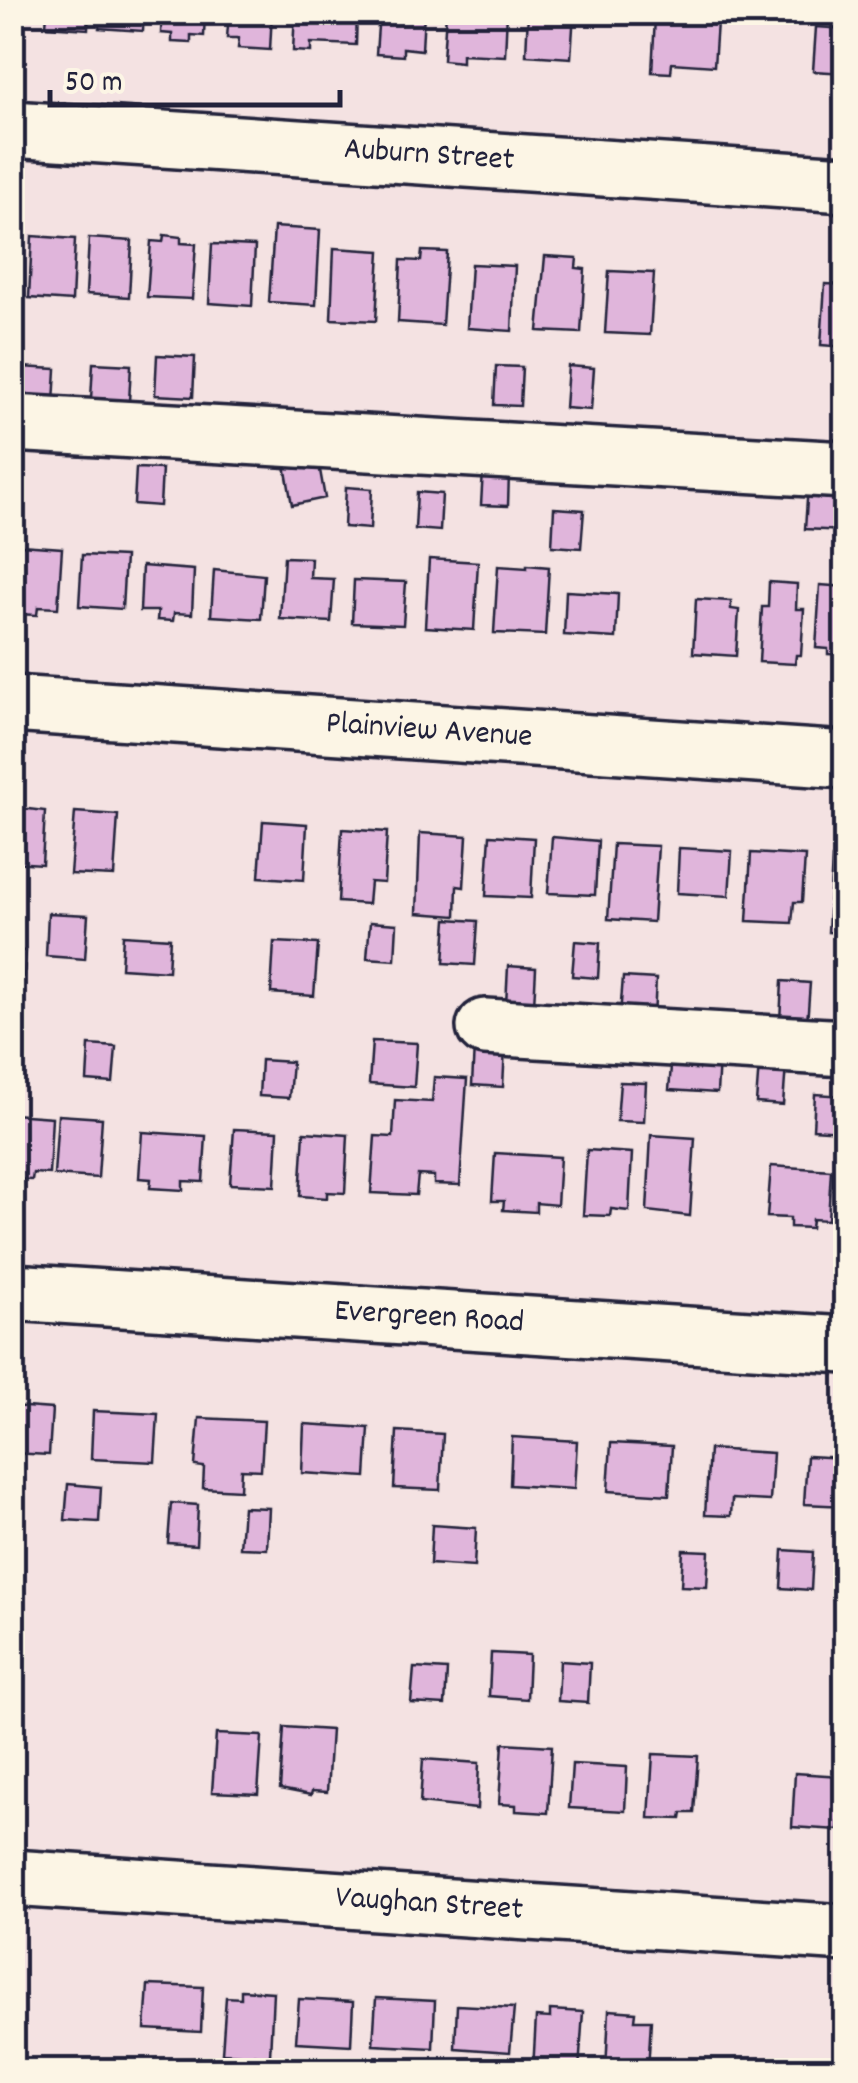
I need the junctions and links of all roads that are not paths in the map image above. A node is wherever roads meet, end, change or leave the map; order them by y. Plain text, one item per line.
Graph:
1 (12, 129) edge
2 (846, 184) edge
3 (12, 423) edge
4 (846, 470) edge
5 (12, 704) edge
6 (846, 760) edge
7 (485, 1027) dead end
8 (846, 1048) edge
9 (12, 1292) edge
10 (846, 1344) edge
11 (12, 1878) edge
12 (846, 1933) edge

1 - 2 street, Auburn Street
3 - 4 street
5 - 6 street, Plainview Avenue
7 - 8 street
9 - 10 street, Evergreen Road
11 - 12 street, Vaughan Street

